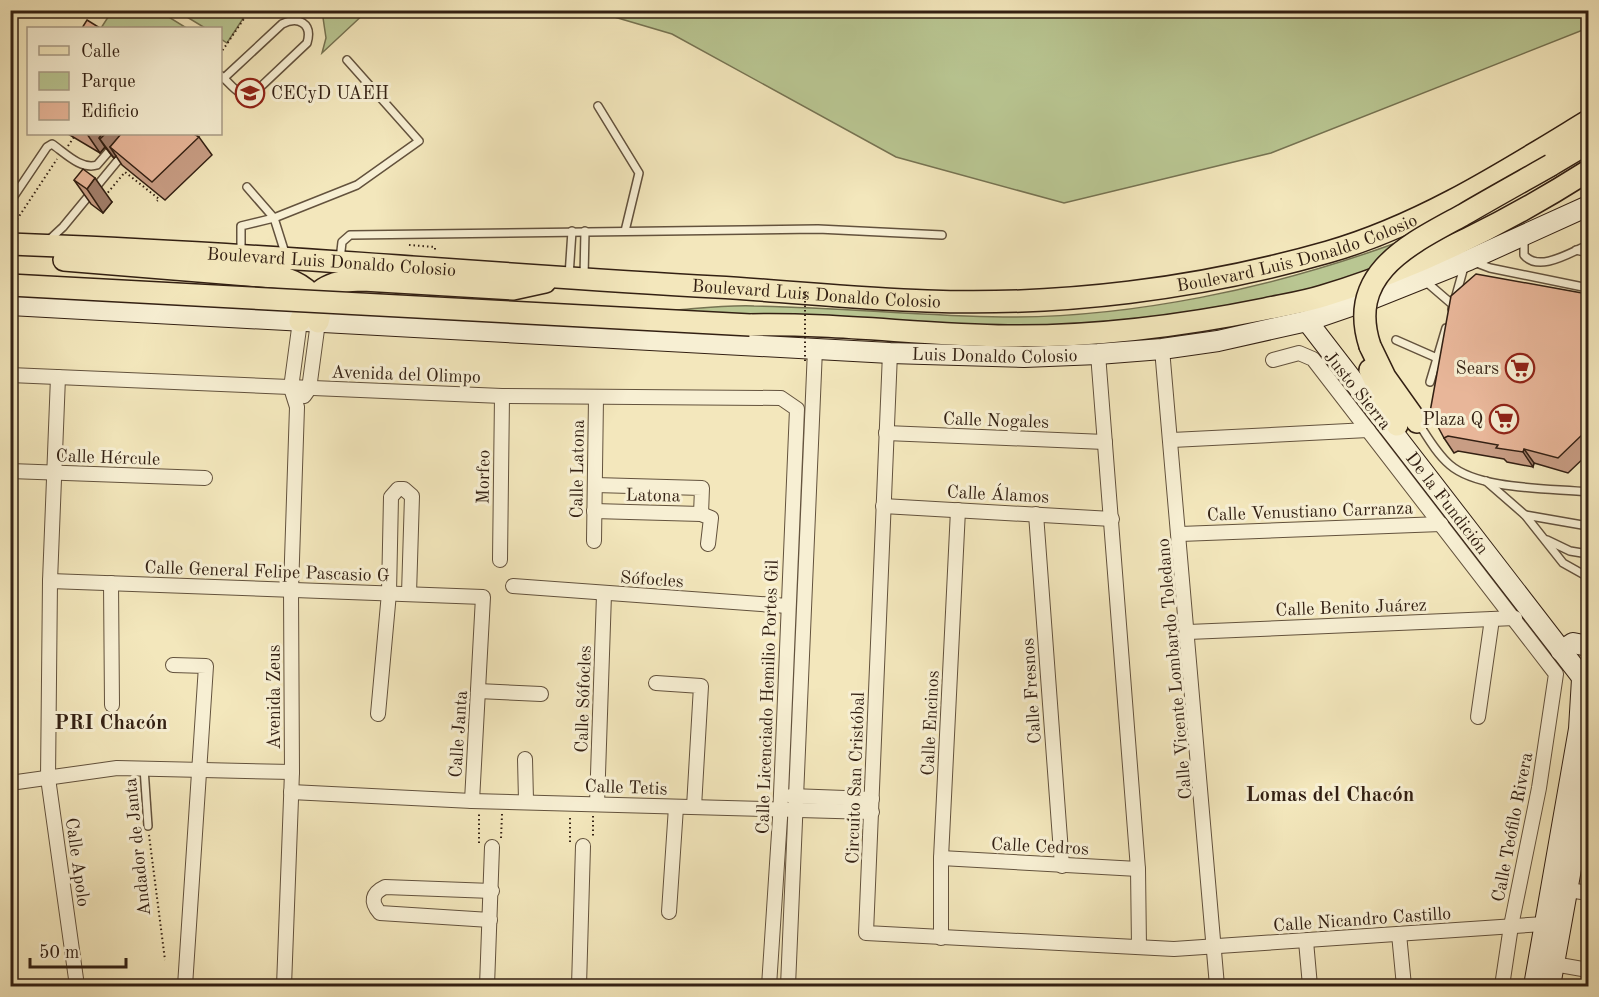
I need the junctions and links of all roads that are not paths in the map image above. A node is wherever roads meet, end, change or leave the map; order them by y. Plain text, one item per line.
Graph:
1 (347, 60) dead end
2 (222, 77) edge
3 (598, 106) dead end
4 (1588, 121) edge
5 (123, 135) edge
6 (1588, 143) edge
7 (127, 150) edge
8 (1588, 171) edge
9 (247, 187) dead end
10 (1588, 188) edge
11 (10, 202) edge
12 (1588, 206) edge
13 (1530, 208) junction
14 (274, 218) junction
15 (572, 231) junction
16 (585, 231) junction
17 (625, 231) junction
18 (1525, 234) junction
19 (942, 235) dead end
20 (22, 240) edge
21 (1588, 245) edge
22 (1576, 250) junction
23 (1588, 253) edge
24 (287, 259) junction
25 (1467, 261) junction
26 (339, 262) junction
27 (241, 266) junction
28 (1422, 278) junction
29 (569, 279) junction
30 (373, 280) junction
31 (10, 285) edge
32 (1588, 288) edge
33 (312, 297) junction
34 (10, 304) edge
35 (1453, 305) junction
36 (239, 318) junction
37 (1307, 321) junction
38 (309, 322) junction
39 (373, 325) junction
40 (1396, 340) dead end
41 (1162, 349) junction
42 (890, 353) junction
43 (1098, 354) junction
44 (810, 355) junction
45 (1437, 358) junction
46 (1273, 360) dead end
47 (10, 375) edge
48 (58, 377) junction
49 (1430, 382) dead end
50 (291, 388) junction
51 (309, 389) junction
52 (502, 396) junction
53 (596, 398) junction
54 (297, 408) junction
55 (797, 409) joint
56 (1407, 424) junction
57 (1368, 430) junction
58 (886, 433) junction
59 (1172, 440) junction
60 (1105, 442) junction
61 (10, 471) edge
62 (55, 473) junction
63 (205, 478) dead end
64 (1486, 481) junction
65 (595, 485) junction
66 (1588, 492) edge
67 (883, 506) junction
68 (958, 510) junction
69 (594, 511) junction
70 (1036, 514) junction
71 (1525, 515) junction
72 (706, 516) junction
73 (1112, 519) junction
74 (1441, 524) junction
75 (1588, 526) edge
76 (1180, 534) junction
77 (1543, 537) junction
78 (594, 541) dead end
79 (708, 544) dead end
80 (1588, 554) edge
81 (500, 560) dead end
82 (1588, 577) edge
83 (50, 581) junction
84 (111, 583) junction
85 (513, 586) dead end
86 (291, 590) junction
87 (389, 593) junction
88 (409, 594) junction
89 (604, 594) junction
90 (483, 597) joint
91 (788, 606) junction
92 (1515, 618) junction
93 (1492, 619) junction
94 (1188, 632) junction
95 (1558, 646) junction
96 (1588, 646) edge
97 (173, 665) dead end
98 (1556, 674) joint
99 (1585, 682) edge
100 (656, 683) dead end
101 (478, 691) junction
102 (541, 694) dead end
103 (112, 705) dead end
104 (378, 714) dead end
105 (1478, 717) dead end
106 (525, 759) dead end
107 (143, 768) junction
108 (198, 768) junction
109 (1583, 770) edge
110 (292, 772) junction
111 (48, 778) junction
112 (10, 783) edge
113 (291, 792) junction
114 (781, 795) junction
115 (798, 796) junction
116 (526, 800) junction
117 (475, 801) junction
118 (595, 804) junction
119 (872, 805) junction
120 (676, 807) junction
121 (694, 807) junction
122 (780, 810) junction
123 (797, 810) junction
124 (1585, 813) edge
125 (148, 826) road end
126 (582, 846) road end
127 (492, 847) road end
128 (941, 858) junction
129 (1062, 866) junction
130 (1138, 869) junction
131 (1569, 890) junction
132 (492, 891) junction
133 (1588, 893) edge
134 (669, 912) dead end
135 (490, 920) junction
136 (1545, 924) junction
137 (1511, 926) junction
138 (1399, 934) junction
139 (941, 938) junction
140 (1306, 941) junction
141 (1216, 946) junction
142 (1139, 947) junction
143 (1554, 964) junction
144 (1588, 970) edge
145 (77, 987) edge
146 (185, 987) edge
147 (284, 987) edge
148 (487, 987) edge
149 (579, 987) edge
150 (769, 987) edge
151 (788, 987) edge
152 (1217, 987) edge
153 (1310, 987) edge
154 (1404, 987) edge
155 (1502, 987) edge
156 (1534, 987) edge
157 (1550, 987) edge

1 - 14 lane
2 - 2 lane
3 - 17 lane
4 - 29 main road, Boulevard Luis Donaldo Colosio
5 - 11 lane
6 - 56 main road, bridge
7 - 20 lane
8 - 13 main road, Boulevard Luis Donaldo Colosio
9 - 14 lane
10 - 13 main road
12 - 18 street, Luis Donaldo Colosio
13 - 31 main road, Boulevard Luis Donaldo Colosio, bridge
14 - 24 lane
14 - 27 lane
15 - 16 lane
15 - 26 lane
15 - 29 lane
16 - 17 lane
16 - 29 lane
17 - 19 lane
18 - 22 lane
18 - 25 street, Luis Donaldo Colosio
20 - 27 main road
21 - 22 lane
22 - 23 lane
24 - 26 main road, Boulevard Luis Donaldo Colosio
24 - 27 main road, Boulevard Luis Donaldo Colosio
25 - 28 street, Luis Donaldo Colosio
25 - 32 lane
25 - 35 lane
26 - 29 main road, Boulevard Luis Donaldo Colosio
27 - 33 main road
27 - 36 street
28 - 35 lane
28 - 37 street, Luis Donaldo Colosio
29 - 30 main road
30 - 33 main road
30 - 39 street
33 - 38 main road
34 - 36 street, Luis Donaldo Colosio
35 - 45 lane
36 - 38 street, Luis Donaldo Colosio
37 - 41 street, Luis Donaldo Colosio
37 - 95 street, De la Fundición
38 - 39 street, Luis Donaldo Colosio
38 - 50 street, Avenida Zeus
38 - 51 street
39 - 44 street, Luis Donaldo Colosio
40 - 45 lane
41 - 43 street, Luis Donaldo Colosio
41 - 59 street, Calle Vicente Lombardo Toledano
42 - 43 street, Luis Donaldo Colosio
42 - 44 street, Luis Donaldo Colosio
42 - 58 street, Circuito San Cristóbal
43 - 60 street
44 - 115 street
45 - 49 lane
46 - 57 street, Justo Sierra
47 - 48 street, Avenida del Olimpo
48 - 50 street, Avenida del Olimpo
48 - 62 street, Calle Apolo
50 - 51 street, Avenida del Olimpo
50 - 54 street, Avenida Zeus
51 - 52 street, Avenida del Olimpo
51 - 54 street
52 - 53 street, Avenida del Olimpo
52 - 81 street, Morfeo
53 - 55 street, Avenida del Olimpo
53 - 65 street, Calle Latona
54 - 86 street, Avenida Zeus
55 - 91 street, Calle Licenciado Hemilio Portes Gil
56 - 64 lane
56 - 95 street
57 - 59 street
57 - 74 street, Justo Sierra
58 - 60 street, Calle Nogales
58 - 67 street, Circuito San Cristóbal
59 - 76 street, Calle Vicente Lombardo Toledano
60 - 73 street
61 - 62 street, Calle Hércule
62 - 63 street, Calle Hércule
62 - 83 street, Calle Apolo
64 - 66 lane
64 - 71 lane
65 - 69 street, Calle Latona
65 - 72 street
67 - 68 street, Calle Álamos
67 - 119 street, Circuito San Cristóbal
68 - 70 street, Calle Álamos
68 - 128 street, Calle Encinos
69 - 72 street, Latona
69 - 78 street, Calle Latona
70 - 73 street, Calle Álamos
70 - 129 street, Calle Fresnos
71 - 75 lane
71 - 77 lane
72 - 79 street
73 - 130 street
74 - 76 street, Calle Venustiano Carranza
74 - 92 street, Justo Sierra
76 - 94 street, Calle Vicente Lombardo Toledano
77 - 80 lane
77 - 82 lane
83 - 84 street, Calle General Felipe Pascasio G
83 - 111 street, Calle Apolo
84 - 86 street, Calle General Felipe Pascasio G
84 - 103 street
85 - 89 street, Sófocles
86 - 87 street, Calle General Felipe Pascasio G
86 - 110 street, Avenida Zeus
87 - 88 street, Calle General Felipe Pascasio G
87 - 88 street
87 - 104 street
88 - 90 street, Calle General Felipe Pascasio G
89 - 91 street, Sófocles
89 - 118 street, Calle Sófocles
90 - 101 street, Calle Janta
91 - 114 street, Calle Licenciado Hemilio Portes Gil
92 - 93 street, Calle Benito Juárez
92 - 98 street, Justo Sierra
93 - 94 street, Calle Benito Juárez
93 - 105 street
94 - 141 street, Calle Vicente Lombardo Toledano
95 - 96 street
95 - 99 street, De la Fundición
97 - 108 street
98 - 137 street, Calle Teófilo Rivera
99 - 109 street
100 - 121 street
101 - 102 street
101 - 117 street, Calle Janta
106 - 116 street
107 - 108 street
107 - 111 street
107 - 125 lane, Andador de Janta
108 - 110 street
108 - 146 street
109 - 124 street
109 - 136 street
110 - 113 street, Avenida Zeus
111 - 112 street
111 - 145 street, Calle Apolo
113 - 117 street, Calle Janta
113 - 147 street, Avenida Zeus
114 - 115 street
114 - 122 street, Calle Licenciado Hemilio Portes Gil
115 - 119 street
115 - 123 street
116 - 117 street, Calle Tetis
116 - 118 street, Calle Tetis
118 - 120 street, Calle Tetis
119 - 123 street, Calle Tetis
119 - 139 street, Circuito San Cristóbal
120 - 121 street, Calle Tetis
120 - 134 street
121 - 122 street, Calle Tetis
122 - 123 street, Calle Tetis
122 - 150 street, Calle Licenciado Hemilio Portes Gil
123 - 151 street
124 - 131 street
126 - 149 street
127 - 132 street
128 - 129 street, Calle Cedros
128 - 139 street, Calle Encinos
129 - 130 street, Calle Cedros
130 - 142 street
131 - 133 street
131 - 143 street
132 - 135 street
132 - 135 street
135 - 148 street
136 - 137 street, Calle Nicandro Castillo
136 - 156 street
137 - 138 street, Calle Nicandro Castillo
137 - 155 street, Calle Teófilo Rivera
138 - 140 street, Calle Nicandro Castillo
138 - 154 street
139 - 142 street, Circuito San Cristóbal
140 - 141 street, Calle Nicandro Castillo
140 - 153 street
141 - 142 street, Circuito San Cristóbal
141 - 152 street, Calle Vicente Lombardo Toledano
143 - 144 street
143 - 157 street

